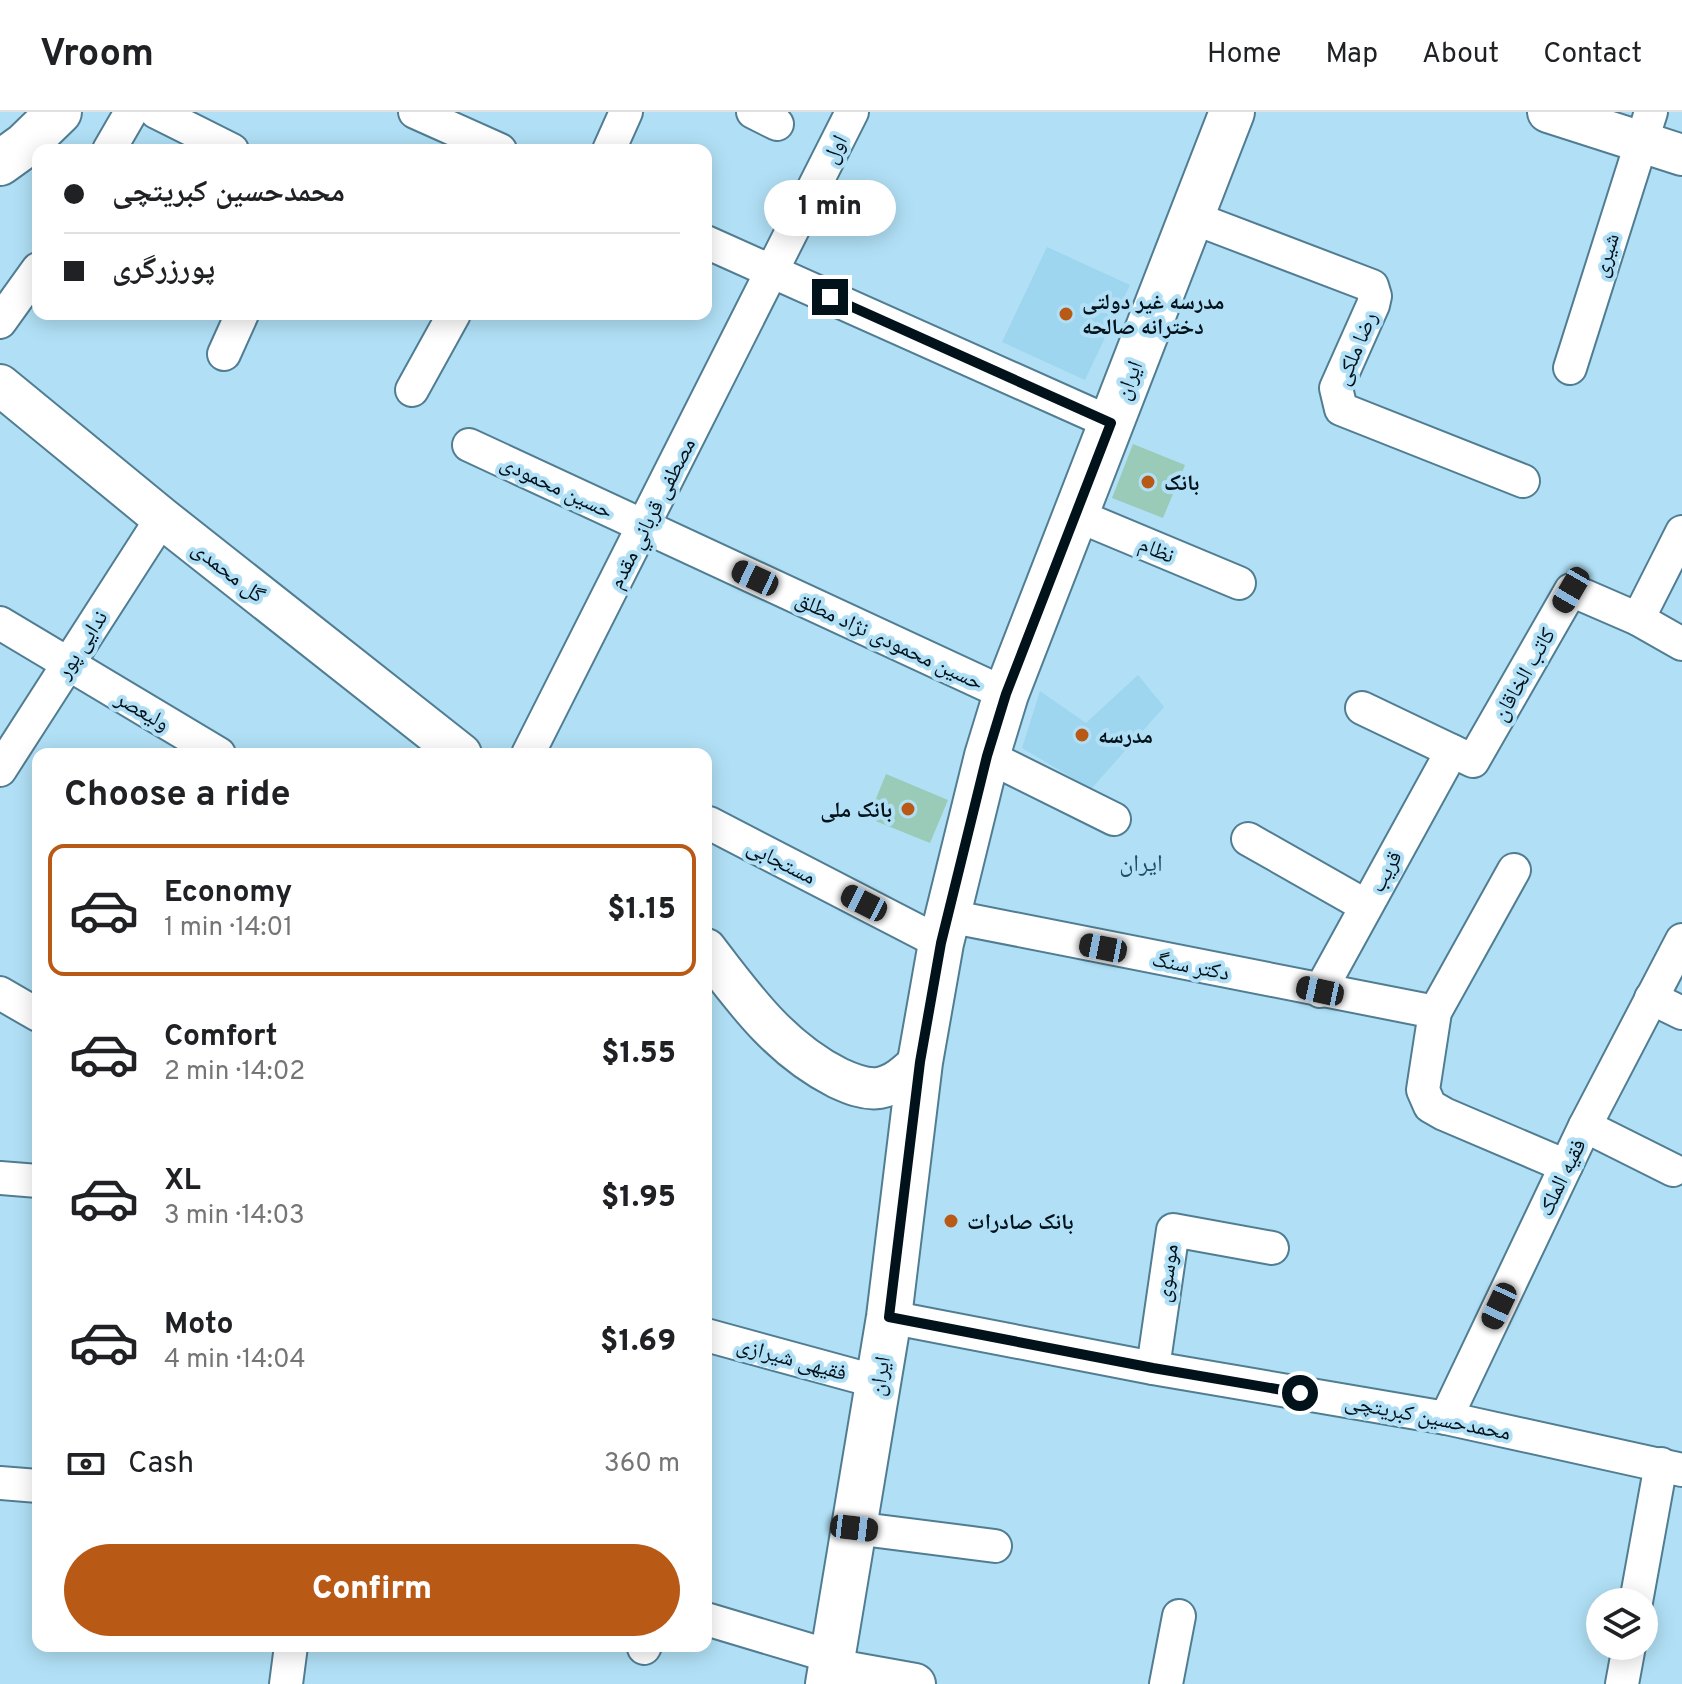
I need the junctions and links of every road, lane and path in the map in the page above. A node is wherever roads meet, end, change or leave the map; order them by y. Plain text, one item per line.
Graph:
1 (59, 112) edge
2 (131, 112) edge
3 (156, 112) edge
4 (415, 112) edge
5 (626, 112) edge
6 (852, 112) edge
7 (1548, 112) edge
8 (1225, 114) edge
9 (1646, 127) edge
10 (112, 144) edge
11 (220, 144) edge
12 (487, 144) edge
13 (612, 144) edge
14 (1682, 155) edge
15 (0, 163) edge
16 (1191, 217) junction
17 (712, 245) edge
18 (774, 272) junction
19 (32, 277) edge
20 (239, 320) edge
21 (451, 320) edge
22 (0, 322) edge
23 (224, 354) dead end
24 (1570, 368) dead end
25 (0, 385) edge
26 (412, 390) dead end
27 (1111, 423) junction
28 (469, 445) dead end
29 (1523, 481) dead end
30 (1076, 515) junction
31 (162, 518) junction
32 (644, 526) junction
33 (1682, 532) edge
34 (1239, 583) dead end
35 (1638, 619) junction
36 (0, 623) edge
37 (1682, 644) edge
38 (68, 666) junction
39 (1006, 694) junction
40 (1362, 708) dead end
41 (209, 748) edge
42 (453, 748) edge
43 (531, 748) edge
44 (1452, 751) junction
45 (987, 756) junction
46 (0, 770) edge
47 (1114, 819) dead end
48 (712, 824) edge
49 (1248, 839) dead end
50 (1514, 870) dead end
51 (1366, 906) junction
52 (944, 930) junction
53 (1681, 946) edge
54 (712, 957) edge
55 (1320, 991) junction
56 (0, 993) edge
57 (1651, 998) junction
58 (32, 1012) edge
59 (1435, 1012) junction
60 (1682, 1013) edge
61 (920, 1062) junction
62 (1585, 1126) junction
63 (1566, 1166) junction
64 (1673, 1170) dead end
65 (0, 1178) edge
66 (32, 1181) edge
67 (1272, 1248) dead end
68 (889, 1317) junction
69 (712, 1337) edge
70 (1153, 1368) junction
71 (878, 1382) junction
72 (1446, 1418) junction
73 (1671, 1467) edge
74 (0, 1483) edge
75 (32, 1486) edge
76 (854, 1528) junction
77 (995, 1546) dead end
78 (1640, 1588) edge
79 (1179, 1616) dead end
80 (712, 1621) edge
81 (290, 1652) edge
82 (1626, 1660) edge
83 (831, 1670) edge
84 (286, 1684) edge
85 (915, 1684) edge
86 (1166, 1684) edge
87 (1622, 1684) edge

1 - 15 main road
2 - 10 street
3 - 11 street
4 - 12 street
5 - 13 street
6 - 18 street, اول
7 - 9 street
8 - 16 main road, ایران
9 - 14 street
9 - 24 street, شیری
16 - 27 main road, ایران
16 - 29 street, رضا ملکی
17 - 18 street
18 - 27 street
18 - 32 street, مصطفی قرباني مقدم
19 - 22 street
20 - 23 street
21 - 26 street
25 - 31 street, گل محمدی
27 - 30 main road, ایران
28 - 32 street, حسین محمودی
30 - 34 street, نظام
30 - 39 main road, ایران
31 - 38 street, ندایی پور
31 - 42 street, گل محمدی
32 - 39 street, حسین محمودی نژاد مطلق
32 - 43 street, مصطفی قرباني مقدم
33 - 35 street
35 - 37 street
35 - 44 street, کاتب الخاقان
36 - 38 street
38 - 41 street, ولیعصر
38 - 46 street, ندایی پور
39 - 45 main road, ایران
40 - 44 street
44 - 51 street, قریب
45 - 47 street
45 - 52 main road, ایران
48 - 52 street, مستجابی
49 - 51 street
50 - 59 street
51 - 55 street, قریب
52 - 55 street, دکتر سنگ
52 - 61 main road, ایران
53 - 57 street, فقیه الملک
54 - 61 street
55 - 59 street, دکتر سنگ
56 - 58 street
57 - 60 street
57 - 62 street, فقیه الملک
59 - 63 street
61 - 68 main road, ایران
62 - 63 street, فقیه الملک
62 - 64 street
63 - 72 street, فقیه الملک
65 - 66 street
67 - 70 street, موسوی
68 - 70 street, محمدحسین کبریتچی
68 - 71 main road, ایران
69 - 71 street, فقیهی شیرازی
70 - 72 street, محمدحسین کبریتچی
71 - 76 main road, ایران
72 - 73 street, محمدحسین کبریتچی
73 - 78 street
74 - 75 street
76 - 77 street
76 - 83 main road, ایران
79 - 86 street
80 - 83 street
81 - 84 street
82 - 87 street
83 - 85 street

